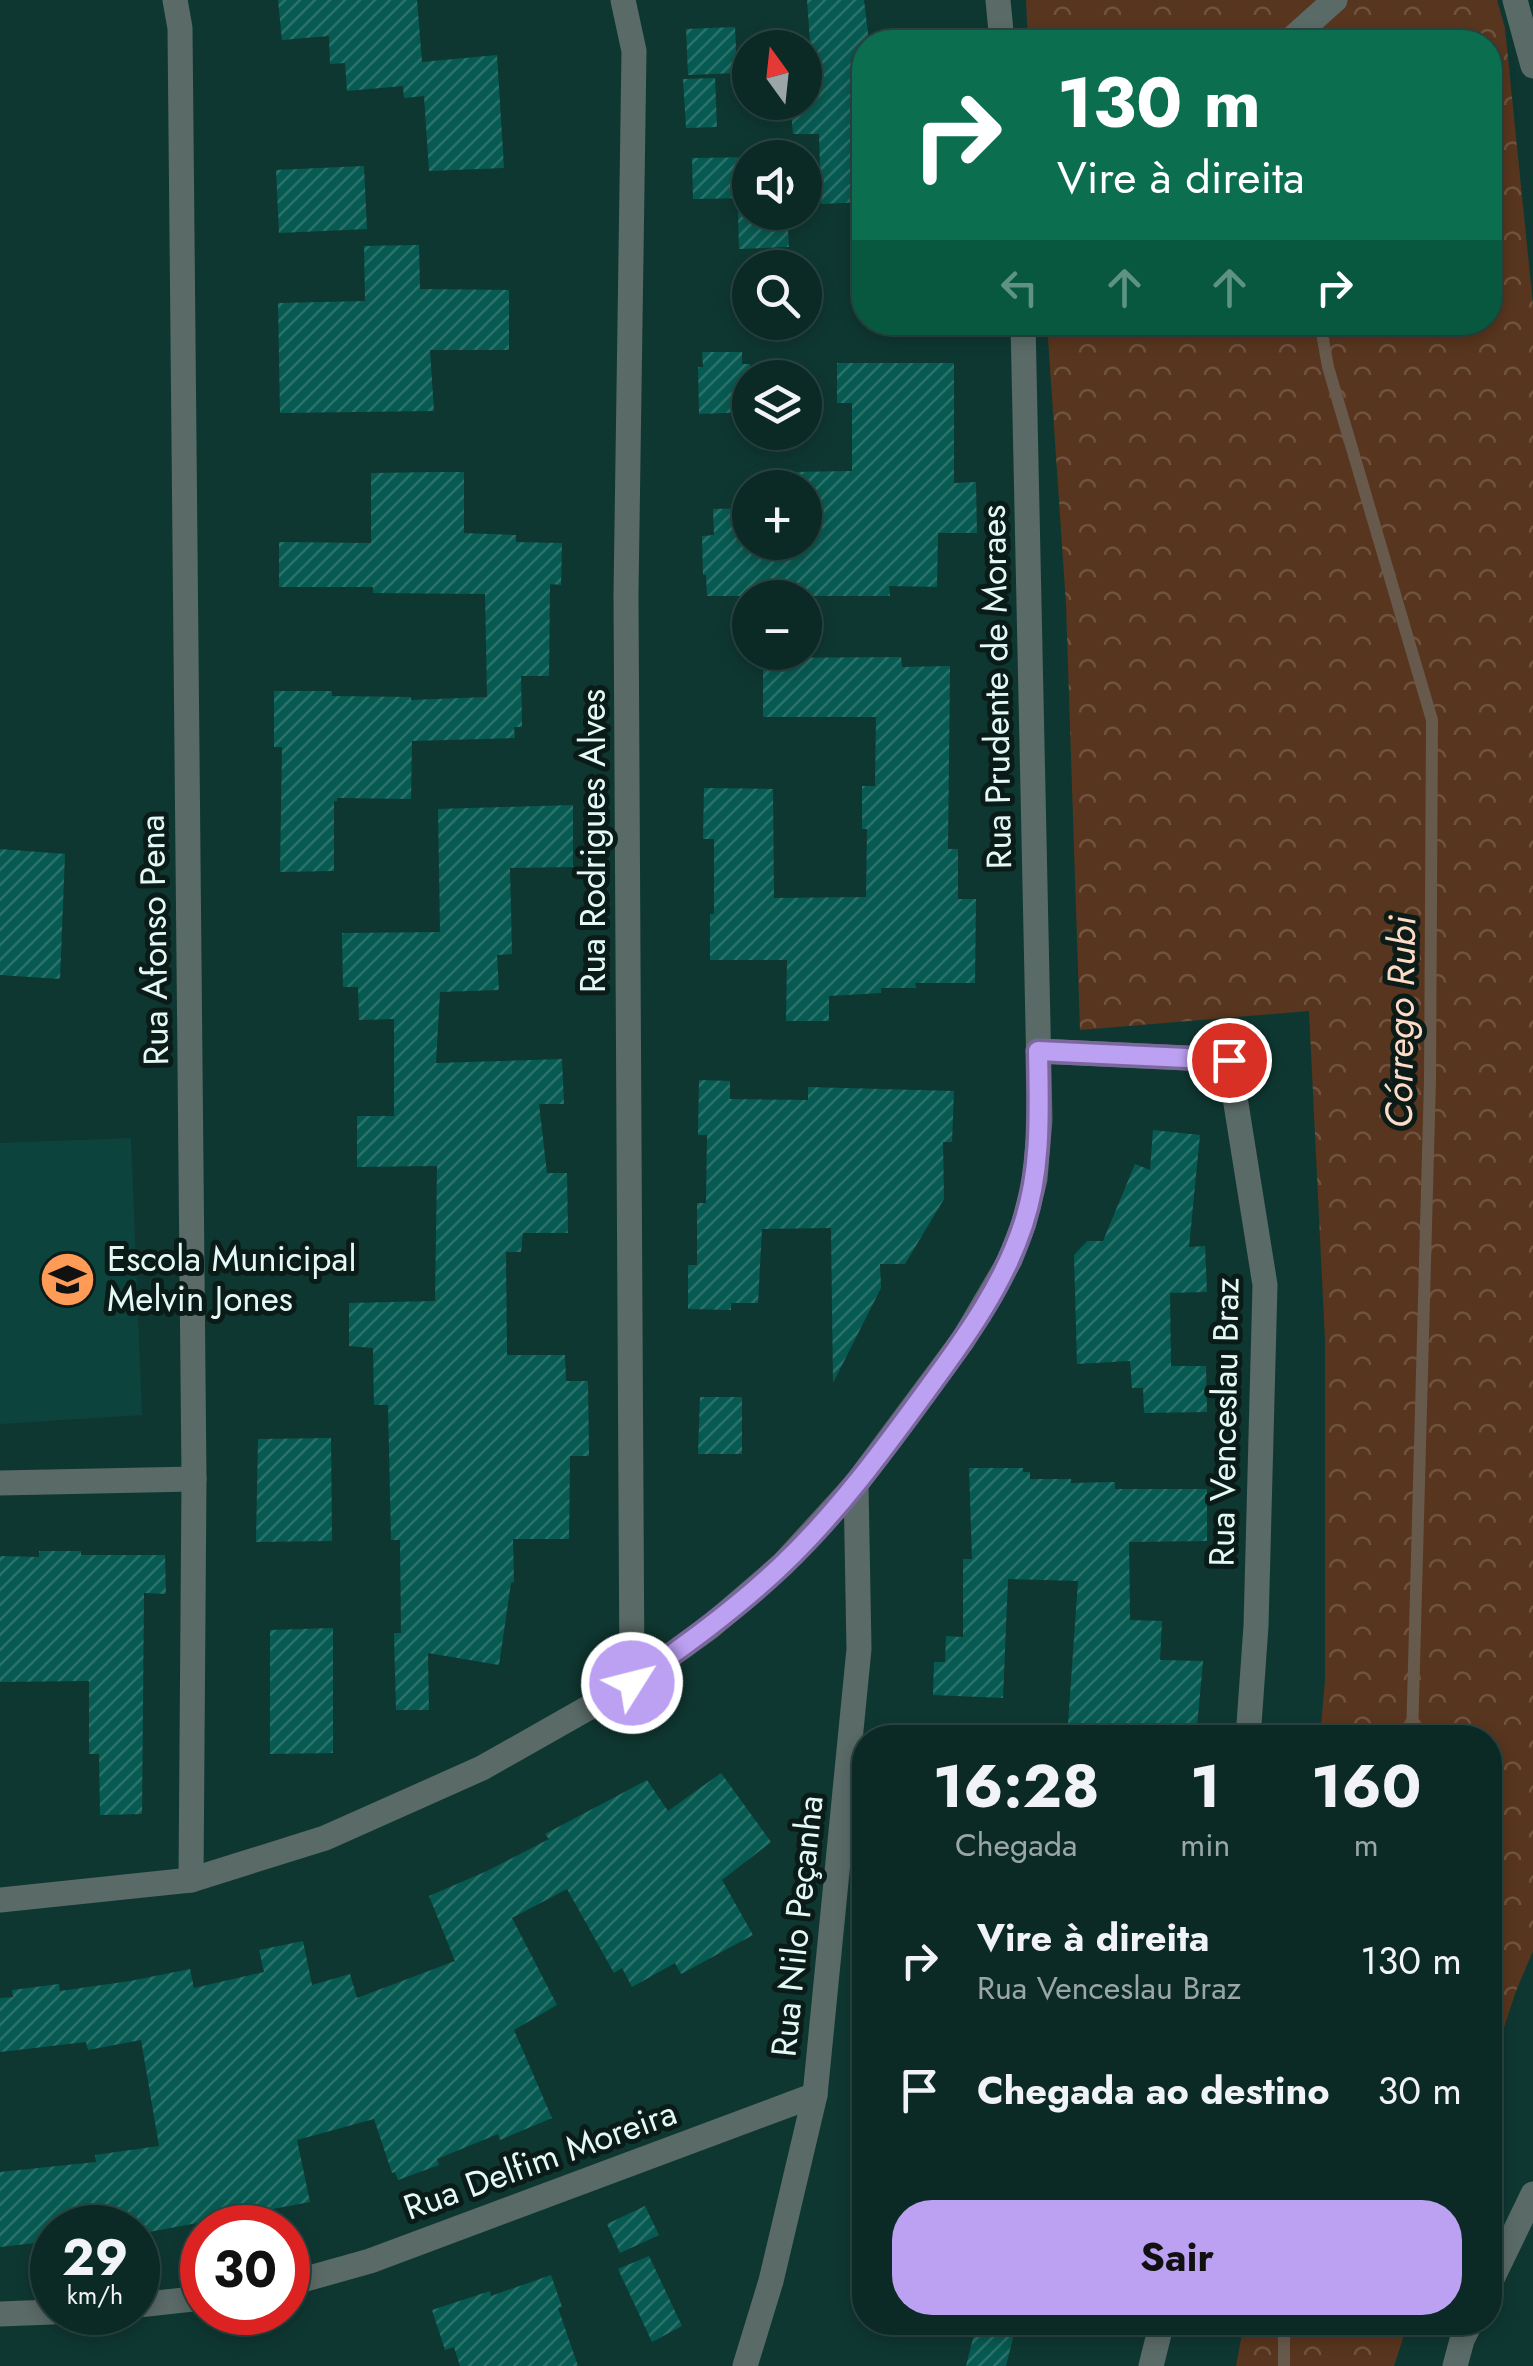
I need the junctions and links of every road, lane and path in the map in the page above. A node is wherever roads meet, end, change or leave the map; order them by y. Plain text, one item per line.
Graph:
1 (176, 0) edge
2 (623, 0) edge
3 (998, 0) edge
4 (1335, 0) edge
5 (1515, 0) edge
6 (1001, 30) edge
7 (1301, 30) edge
8 (1533, 66) edge
9 (1024, 335) edge
10 (1038, 1051) junction
11 (194, 1479) junction
12 (0, 1483) edge
13 (856, 1484) junction
14 (632, 1683) junction
15 (1249, 1725) edge
16 (191, 1880) junction
17 (0, 1900) edge
18 (816, 2095) junction
19 (1533, 2194) edge
20 (1502, 2257) edge
21 (310, 2278) edge
22 (30, 2313) edge
23 (0, 2314) edge
24 (1159, 2335) edge
25 (1464, 2335) edge
26 (745, 2366) edge
27 (1151, 2366) edge
28 (1455, 2366) edge

1 - 11 street, Rua Afonso Pena
2 - 14 street, Rua Rodrigues Alves
3 - 6 street
4 - 7 street
5 - 8 street
9 - 10 street, Rua Prudente de Moraes
10 - 13 street, Rua Prudente de Moraes
10 - 15 street, Rua Venceslau Braz
11 - 12 street
11 - 16 street, Rua Afonso Pena
13 - 14 street, Rua Prudente de Moraes
13 - 18 street, Rua Nilo Peçanha
14 - 16 street, Rua Prudente de Moraes
16 - 17 street, Rua Prudente de Moraes
18 - 21 street, Rua Delfim Moreira
18 - 26 street, Rua Nilo Peçanha
19 - 20 street
22 - 23 street
24 - 27 street
25 - 28 street

